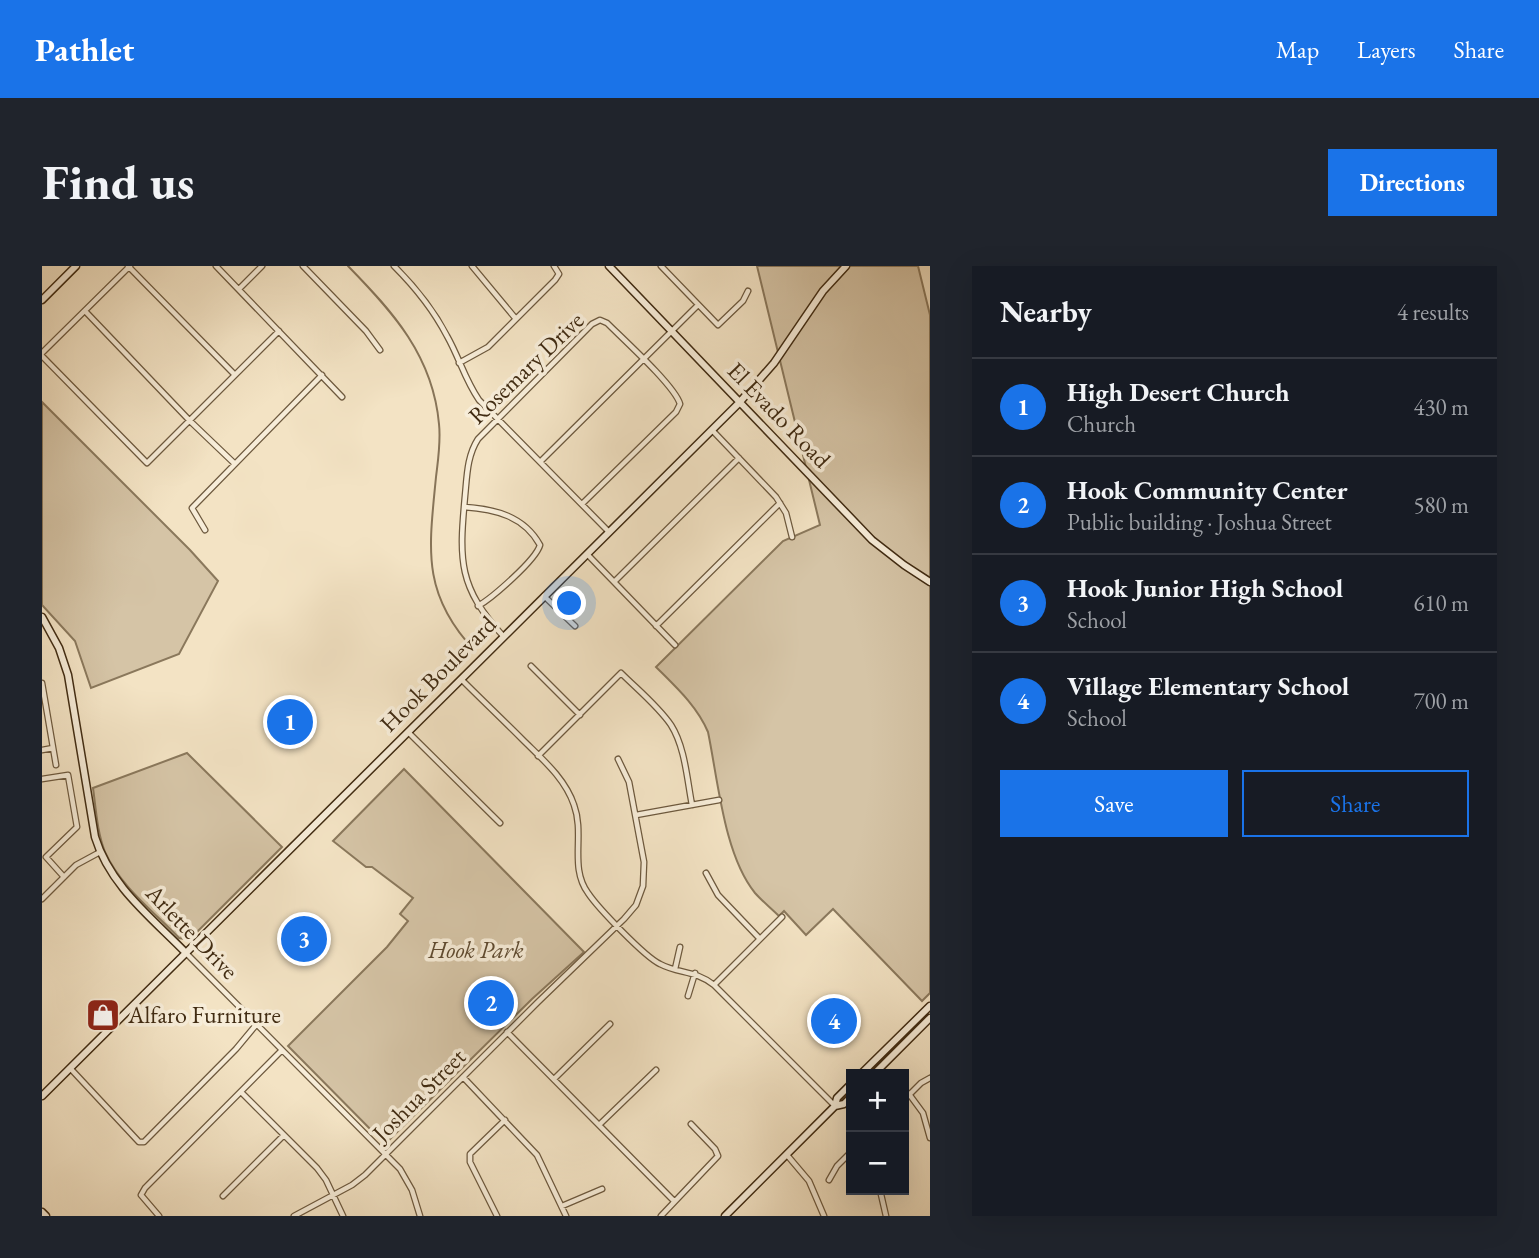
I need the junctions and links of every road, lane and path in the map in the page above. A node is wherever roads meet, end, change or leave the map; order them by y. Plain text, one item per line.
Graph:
1 (129, 266) edge
2 (216, 266) edge
3 (262, 266) edge
4 (303, 266) edge
5 (394, 266) edge
6 (472, 266) edge
7 (554, 266) edge
8 (608, 266) edge
9 (661, 266) edge
10 (846, 266) edge
11 (72, 268) edge
12 (239, 289) junction
13 (748, 290) dead end
14 (42, 300) edge
15 (698, 305) junction
16 (85, 311) junction
17 (516, 318) junction
18 (279, 331) junction
19 (672, 331) junction
20 (380, 350) dead end
21 (42, 355) edge
22 (643, 360) junction
23 (459, 363) junction
24 (235, 375) junction
25 (321, 375) junction
26 (342, 397) dead end
27 (739, 403) junction
28 (497, 419) junction
29 (190, 421) junction
30 (712, 430) junction
31 (739, 458) junction
32 (540, 462) junction
33 (235, 464) junction
34 (780, 503) junction
35 (582, 504) junction
36 (464, 508) junction
37 (205, 530) dead end
38 (609, 532) junction
39 (792, 537) dead end
40 (587, 554) junction
41 (614, 582) junction
42 (930, 582) edge
43 (544, 596) junction
44 (478, 606) junction
45 (42, 617) edge
46 (575, 626) dead end
47 (656, 626) junction
48 (504, 637) junction
49 (675, 645) dead end
50 (531, 666) dead end
51 (461, 679) junction
52 (42, 683) edge
53 (44, 709) edge
54 (580, 715) junction
55 (408, 732) junction
56 (52, 748) junction
57 (42, 750) edge
58 (538, 756) junction
59 (618, 759) dead end
60 (56, 765) dead end
61 (42, 779) edge
62 (719, 800) dead end
63 (692, 805) junction
64 (636, 815) junction
65 (500, 823) dead end
66 (100, 852) junction
67 (44, 855) edge
68 (706, 873) dead end
69 (64, 877) junction
70 (42, 900) edge
71 (782, 917) dead end
72 (618, 925) junction
73 (761, 939) junction
74 (680, 947) dead end
75 (186, 953) junction
76 (676, 969) junction
77 (695, 973) junction
78 (714, 985) junction
79 (688, 996) dead end
80 (930, 1006) edge
81 (930, 1018) edge
82 (610, 1024) dead end
83 (256, 1025) junction
84 (508, 1032) junction
85 (282, 1050) junction
86 (70, 1069) junction
87 (866, 1069) edge
88 (879, 1069) edge
89 (656, 1070) dead end
90 (463, 1077) junction
91 (930, 1078) edge
92 (554, 1079) junction
93 (846, 1089) edge
94 (241, 1091) junction
95 (909, 1094) joint
96 (42, 1096) edge
97 (846, 1102) edge
98 (835, 1107) junction
99 (505, 1120) junction
100 (691, 1124) dead end
101 (599, 1125) junction
102 (284, 1135) junction
103 (930, 1138) edge
104 (385, 1153) junction
105 (786, 1155) junction
106 (846, 1157) edge
107 (829, 1180) dead end
108 (602, 1189) dead end
109 (333, 1195) junction
110 (881, 1195) edge
111 (223, 1196) dead end
112 (674, 1200) junction
113 (562, 1206) junction
114 (159, 1216) edge
115 (294, 1216) edge
116 (342, 1216) edge
117 (420, 1216) edge
118 (496, 1216) edge
119 (566, 1216) edge
120 (661, 1216) edge
121 (725, 1216) edge
122 (824, 1216) edge
123 (886, 1216) edge

1 - 16 street
1 - 24 street
2 - 12 street
3 - 12 street
4 - 20 street
5 - 23 street
6 - 17 street
7 - 17 street
8 - 19 main road, El Evado Road
9 - 15 street
10 - 27 main road, Hook Boulevard
11 - 14 main road
12 - 18 street
13 - 15 street
15 - 19 street
16 - 21 street
16 - 29 street
17 - 23 street
18 - 24 street
18 - 25 street
19 - 22 street
19 - 27 main road, El Evado Road
21 - 29 street
22 - 28 street, Rosemary Drive
22 - 32 street
22 - 35 street
23 - 28 street
24 - 29 street
25 - 26 street
25 - 33 street
27 - 30 main road, Hook Boulevard
27 - 42 main road, El Evado Road
28 - 32 street
28 - 36 street, Rosemary Drive
29 - 33 street
30 - 31 street
30 - 38 main road, Hook Boulevard
31 - 34 street
31 - 41 street
32 - 35 street
33 - 37 street
34 - 39 street
34 - 47 street
35 - 38 street
36 - 44 street, Rosemary Drive
36 - 44 street
38 - 40 main road, Hook Boulevard
40 - 41 street
40 - 43 main road, Hook Boulevard
41 - 47 street
43 - 46 street
43 - 48 main road, Hook Boulevard
44 - 48 street, Rosemary Drive
45 - 66 main road, Arlette Drive
47 - 49 street
48 - 51 main road, Hook Boulevard
50 - 54 street
51 - 55 main road, Hook Boulevard
51 - 58 street
52 - 53 street
53 - 56 street
54 - 58 street
54 - 63 street
55 - 65 street
55 - 75 main road, Hook Boulevard
56 - 57 street
56 - 60 street
58 - 72 street
59 - 64 street, Joshua Street
61 - 67 street
62 - 63 street
63 - 64 street
64 - 72 street, Joshua Street
66 - 69 street
66 - 75 main road, Arlette Drive
67 - 69 street
68 - 73 street
69 - 70 street
71 - 73 street
72 - 76 street
72 - 84 street, Joshua Street
73 - 78 street
74 - 76 street
75 - 83 street, Arlette Drive
75 - 86 main road, Hook Boulevard
76 - 77 street
77 - 78 street
77 - 79 street
78 - 98 street
80 - 87 main road
81 - 88 main road
82 - 92 street
83 - 85 street, Arlette Drive
83 - 86 street
84 - 90 street, Joshua Street
84 - 92 street
85 - 94 street
85 - 104 street, Arlette Drive
86 - 96 main road, Hook Boulevard
89 - 101 street
90 - 99 street
90 - 104 street, Joshua Street
91 - 95 street
92 - 101 street
93 - 98 main road
94 - 102 street
94 - 114 street
95 - 103 street
97 - 98 main road
98 - 105 main road
99 - 113 street
99 - 118 street
100 - 112 street
101 - 112 street
102 - 109 street
102 - 111 street
104 - 109 street, Joshua Street
104 - 117 street, Arlette Drive
105 - 121 main road
105 - 122 street
106 - 107 street
108 - 113 street
109 - 115 street, Joshua Street
109 - 116 street
110 - 123 street
112 - 120 street
113 - 119 street

